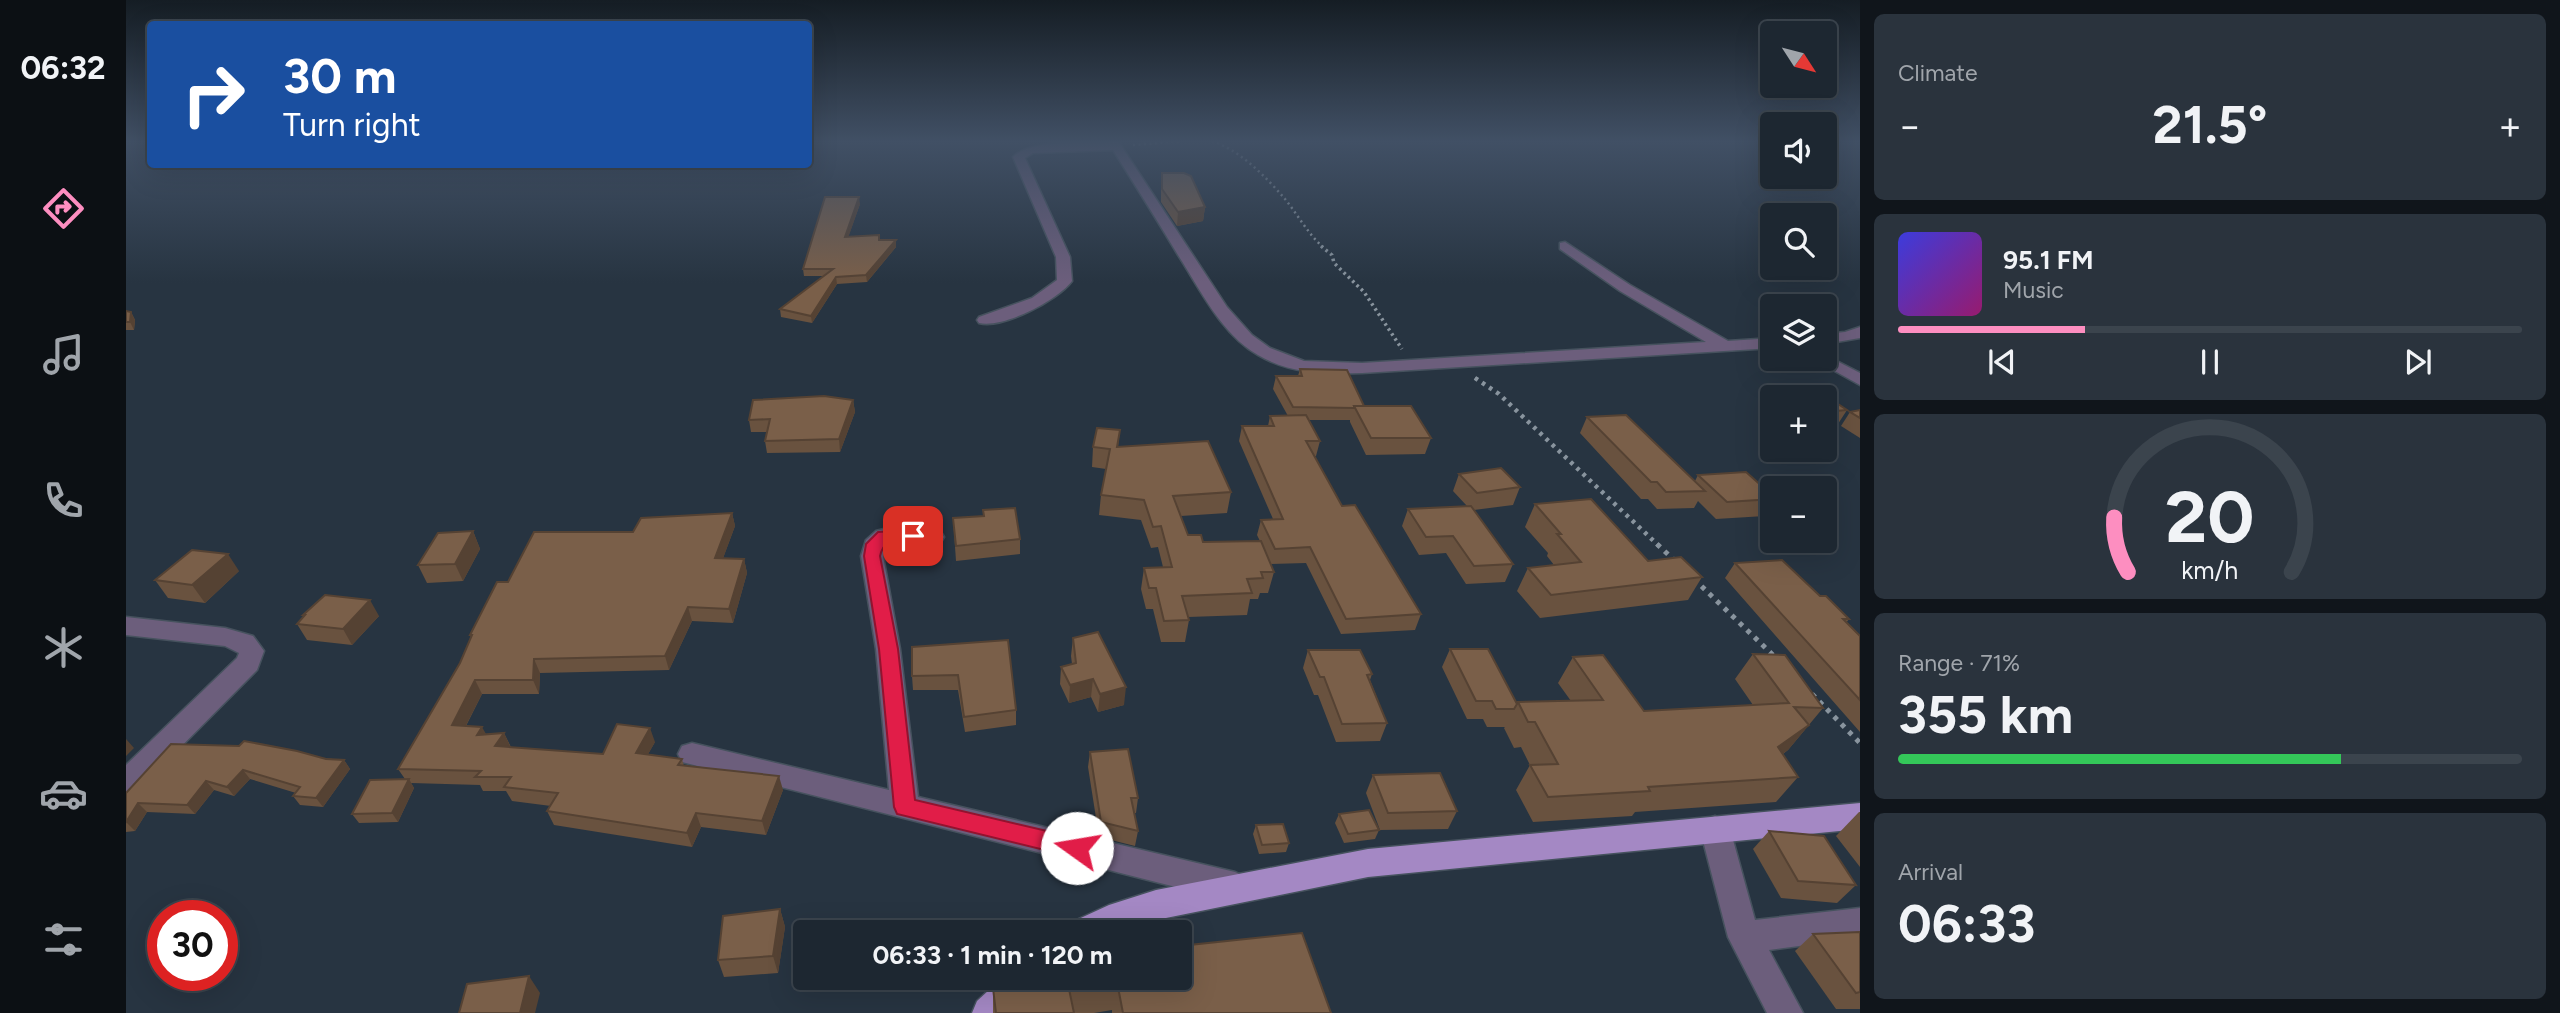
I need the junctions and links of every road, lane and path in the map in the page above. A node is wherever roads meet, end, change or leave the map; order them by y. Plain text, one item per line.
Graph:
1 (1033, 188) edge
2 (1143, 188) edge
3 (1275, 188) edge
4 (1565, 246) dead end
5 (985, 320) dead end
6 (1860, 332) edge
7 (1837, 337) edge
8 (1760, 344) edge
9 (1724, 345) junction
10 (1447, 361) junction
11 (1412, 364) junction
12 (1837, 367) edge
13 (1860, 380) edge
14 (933, 537) dead end
15 (1682, 567) edge
16 (1692, 577) edge
17 (126, 626) edge
18 (1782, 664) edge
19 (1812, 693) edge
20 (1860, 743) edge
21 (692, 754) dead end
22 (126, 783) edge
23 (905, 807) junction
24 (1860, 816) edge
25 (1715, 829) junction
26 (1241, 888) junction
27 (1109, 920) edge
28 (1860, 923) edge
29 (1744, 937) junction
30 (1015, 990) edge
31 (989, 1013) edge
32 (1786, 1013) edge

1 - 5 street
2 - 11 street
3 - 11 path
4 - 9 street
6 - 7 street
8 - 9 street
9 - 10 street
10 - 11 street
10 - 15 path
12 - 13 street
14 - 23 street
16 - 18 path
17 - 22 street
19 - 20 path
21 - 23 street
23 - 26 street
24 - 25 main road
25 - 26 main road
25 - 29 street
26 - 27 main road
28 - 29 street
29 - 32 street
30 - 31 main road

